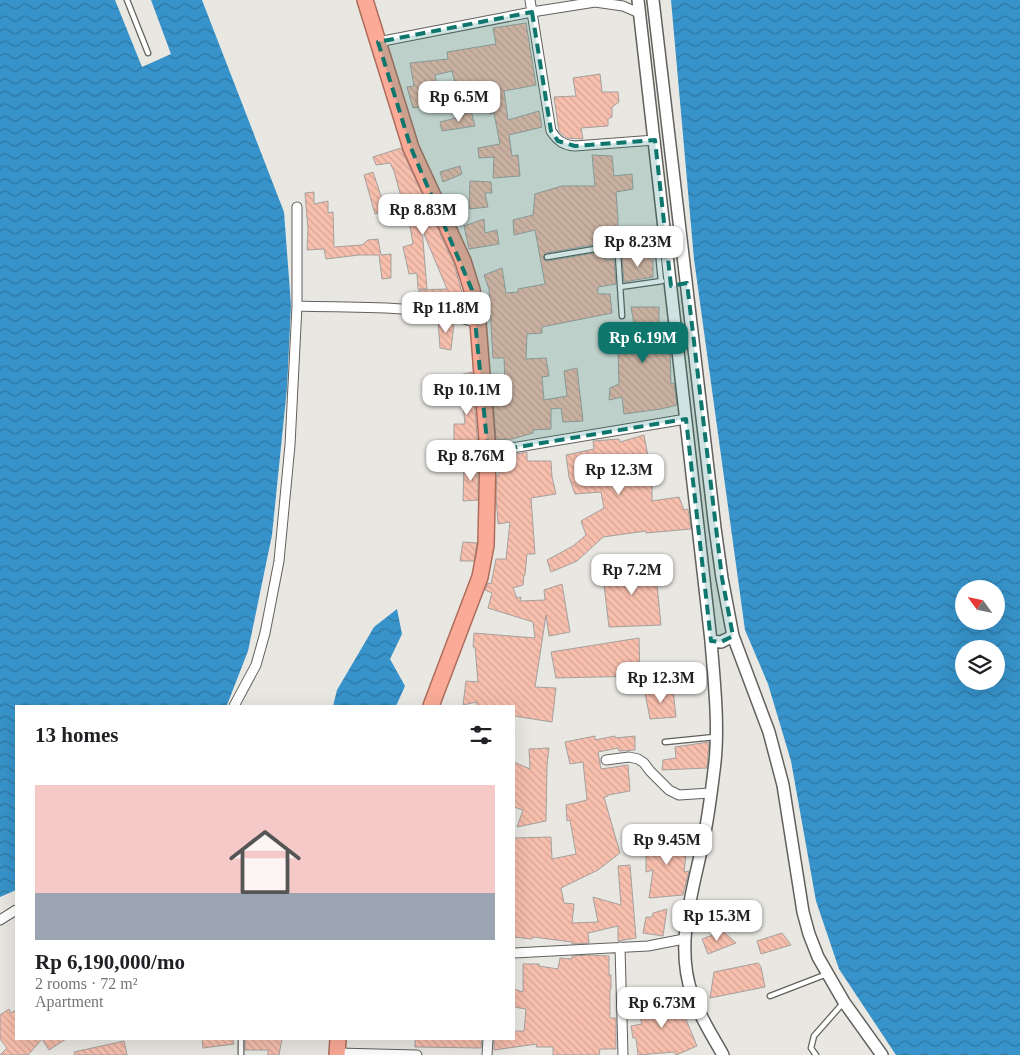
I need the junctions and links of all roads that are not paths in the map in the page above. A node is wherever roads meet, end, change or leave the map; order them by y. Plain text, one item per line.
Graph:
1 (127, 0) edge
2 (365, 0) edge
3 (530, 0) edge
4 (638, 0) edge
5 (653, 0) edge
6 (532, 12) junction
7 (639, 13) junction
8 (378, 42) junction
9 (148, 54) dead end
10 (655, 140) junction
11 (297, 207) dead end
12 (663, 253) junction
13 (618, 254) junction
14 (547, 257) dead end
15 (667, 282) junction
16 (686, 283) junction
17 (620, 287) junction
18 (297, 306) junction
19 (622, 316) dead end
20 (478, 323) junction
21 (686, 419) junction
22 (488, 452) junction
23 (733, 636) junction
24 (710, 641) junction
25 (235, 705) edge
26 (432, 705) edge
27 (715, 737) junction
28 (665, 742) dead end
29 (606, 760) dead end
30 (710, 793) junction
31 (15, 911) edge
32 (0, 920) edge
33 (684, 939) junction
34 (620, 947) junction
35 (515, 954) edge
36 (827, 973) junction
37 (770, 996) dead end
38 (844, 1002) junction
39 (241, 1040) edge
40 (488, 1040) edge
41 (337, 1049) edge
42 (241, 1055) edge
43 (417, 1055) edge
44 (487, 1055) edge
45 (623, 1055) edge
46 (723, 1055) edge
47 (816, 1055) edge
48 (882, 1055) edge

1 - 9 lane
2 - 8 highway
3 - 6 street
4 - 7 street
5 - 16 street
6 - 7 street
6 - 8 street
6 - 10 street
7 - 10 street
8 - 20 highway
10 - 12 street
11 - 18 street
12 - 13 lane
12 - 15 street
13 - 14 lane
13 - 17 lane
15 - 16 street
15 - 17 lane
15 - 21 street
16 - 23 street
17 - 19 lane
18 - 20 street
18 - 25 street
20 - 22 highway
21 - 22 street
21 - 24 street
22 - 26 highway
23 - 24 street
23 - 36 street
24 - 27 street
27 - 28 lane
27 - 30 street
29 - 30 street
30 - 33 street
31 - 32 street
33 - 34 street
33 - 46 street
34 - 35 street
34 - 45 street
36 - 37 lane
36 - 38 street
38 - 47 lane
38 - 48 street
39 - 42 lane
40 - 44 street
41 - 43 street

